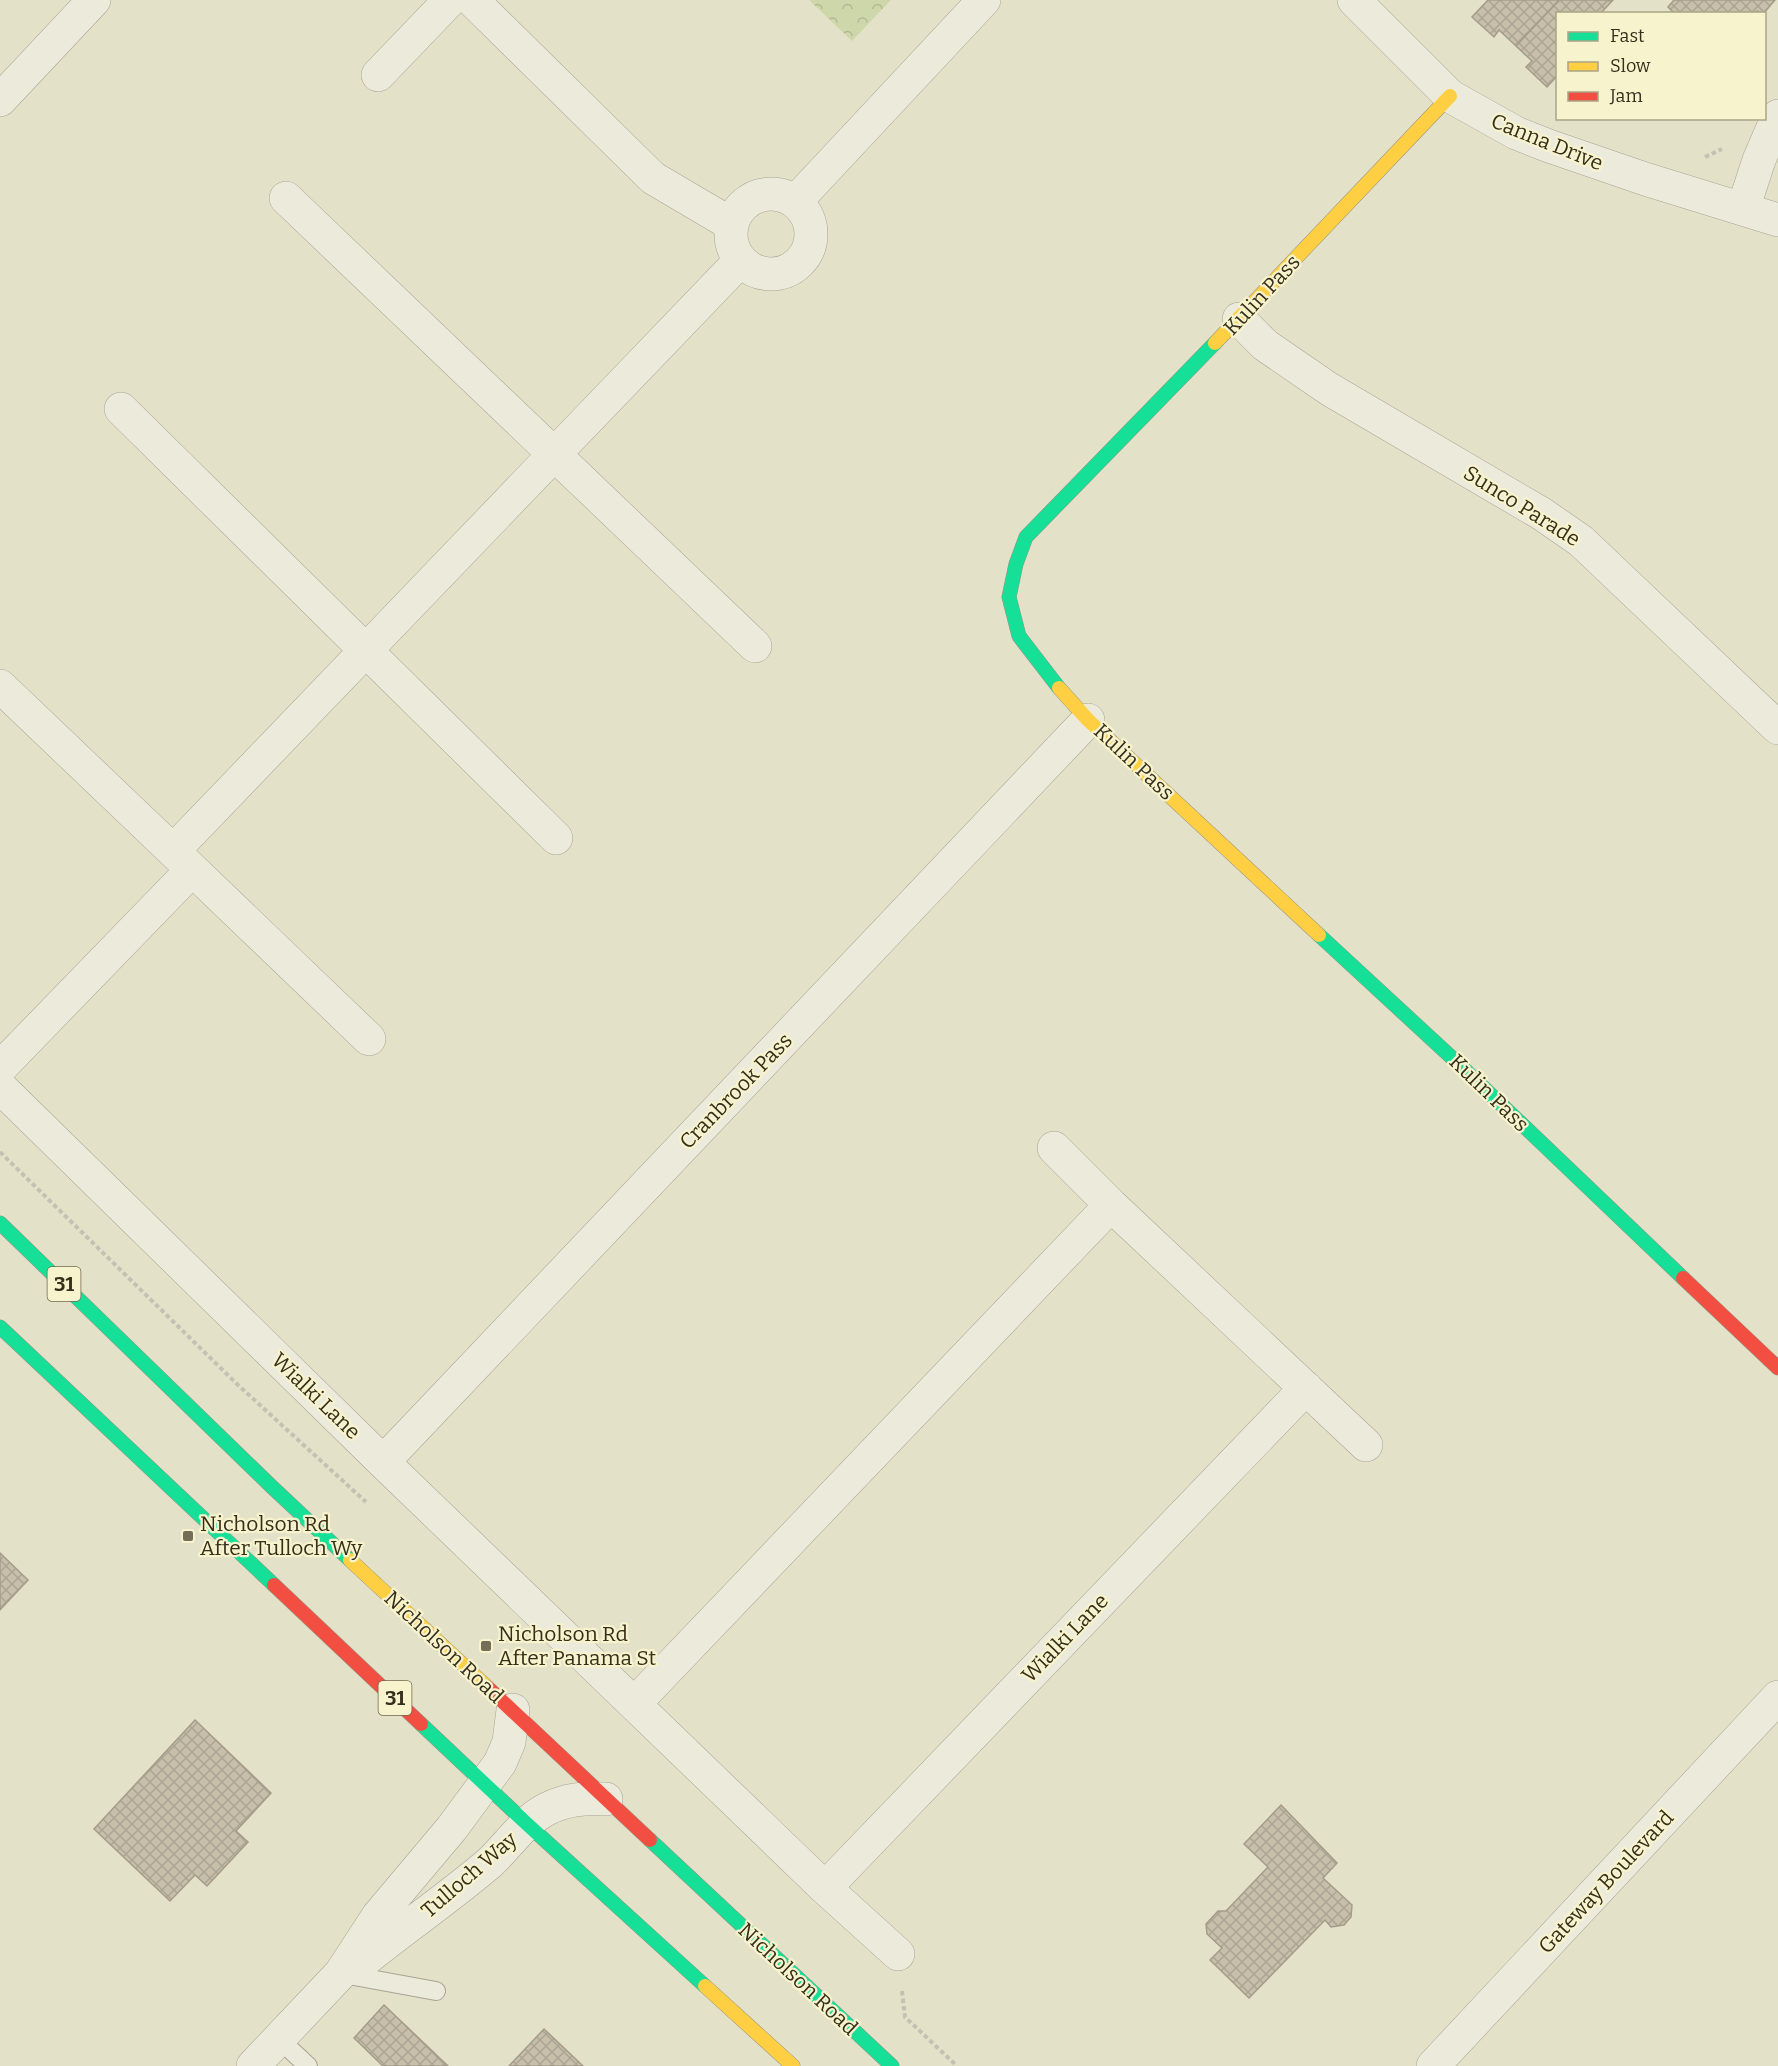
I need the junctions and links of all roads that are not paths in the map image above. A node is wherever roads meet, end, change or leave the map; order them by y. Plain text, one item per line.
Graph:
1 (94, 0) edge
2 (450, 0) edge
3 (472, 0) edge
4 (984, 0) edge
5 (1354, 0) edge
6 (378, 75) dead end
7 (1450, 96) junction
8 (0, 100) edge
9 (1778, 116) edge
10 (286, 198) dead end
11 (796, 201) junction
12 (1743, 209) junction
13 (1778, 220) edge
14 (731, 224) junction
15 (740, 261) junction
16 (1239, 319) junction
17 (121, 409) dead end
18 (556, 455) junction
19 (755, 646) dead end
20 (364, 650) junction
21 (0, 686) edge
22 (1088, 720) junction
23 (1778, 728) edge
24 (556, 838) dead end
25 (182, 861) junction
26 (369, 1039) dead end
27 (0, 1068) edge
28 (0, 1087) edge
29 (1054, 1148) dead end
30 (1111, 1205) junction
31 (0, 1223) edge
32 (0, 1327) edge
33 (1778, 1368) edge
34 (1305, 1388) junction
35 (1366, 1445) dead end
36 (383, 1462) junction
37 (1778, 1697) edge
38 (635, 1703) junction
39 (513, 1710) junction
40 (485, 1784) junction
41 (606, 1799) junction
42 (527, 1824) junction
43 (825, 1888) junction
44 (898, 1954) road end
45 (341, 1973) junction
46 (436, 1991) dead end
47 (279, 2038) junction
48 (1441, 2064) edge
49 (253, 2066) edge
50 (308, 2066) edge
51 (793, 2066) edge
52 (892, 2066) edge

1 - 8 street
2 - 6 street
3 - 14 street
4 - 11 street
5 - 7 street, Canna Drive
7 - 12 street, Canna Drive
7 - 16 main road, Kulin Pass
9 - 12 street
10 - 18 street
11 - 14 street
11 - 15 street
12 - 13 street, Canna Drive
14 - 15 street
15 - 18 street
16 - 22 main road, Kulin Pass
16 - 23 street, Sunco Parade
17 - 20 street
18 - 19 street
18 - 20 street
20 - 24 street
20 - 25 street
21 - 25 street
22 - 33 main road, Kulin Pass
22 - 36 street, Cranbrook Pass
25 - 26 street
25 - 27 street
28 - 36 street, Wialki Lane
29 - 30 street
30 - 34 street
30 - 38 street
31 - 39 main road, Nicholson Road / 31
32 - 40 main road, 31
34 - 35 street
34 - 43 street, Wialki Lane
36 - 38 street, Wialki Lane
37 - 48 street, Gateway Boulevard
38 - 43 street, Wialki Lane
39 - 40 street, Tulloch Way
39 - 41 main road, Nicholson Road / 31
40 - 42 main road, 31
40 - 45 street, Tulloch Way
41 - 42 street, Tulloch Way
41 - 52 main road, Nicholson Road / 31
42 - 45 street, Tulloch Way
42 - 51 main road, 31
43 - 44 street, Wialki Lane
45 - 46 lane
45 - 47 street, Tulloch Way
47 - 49 street, Tulloch Way
47 - 50 lane

